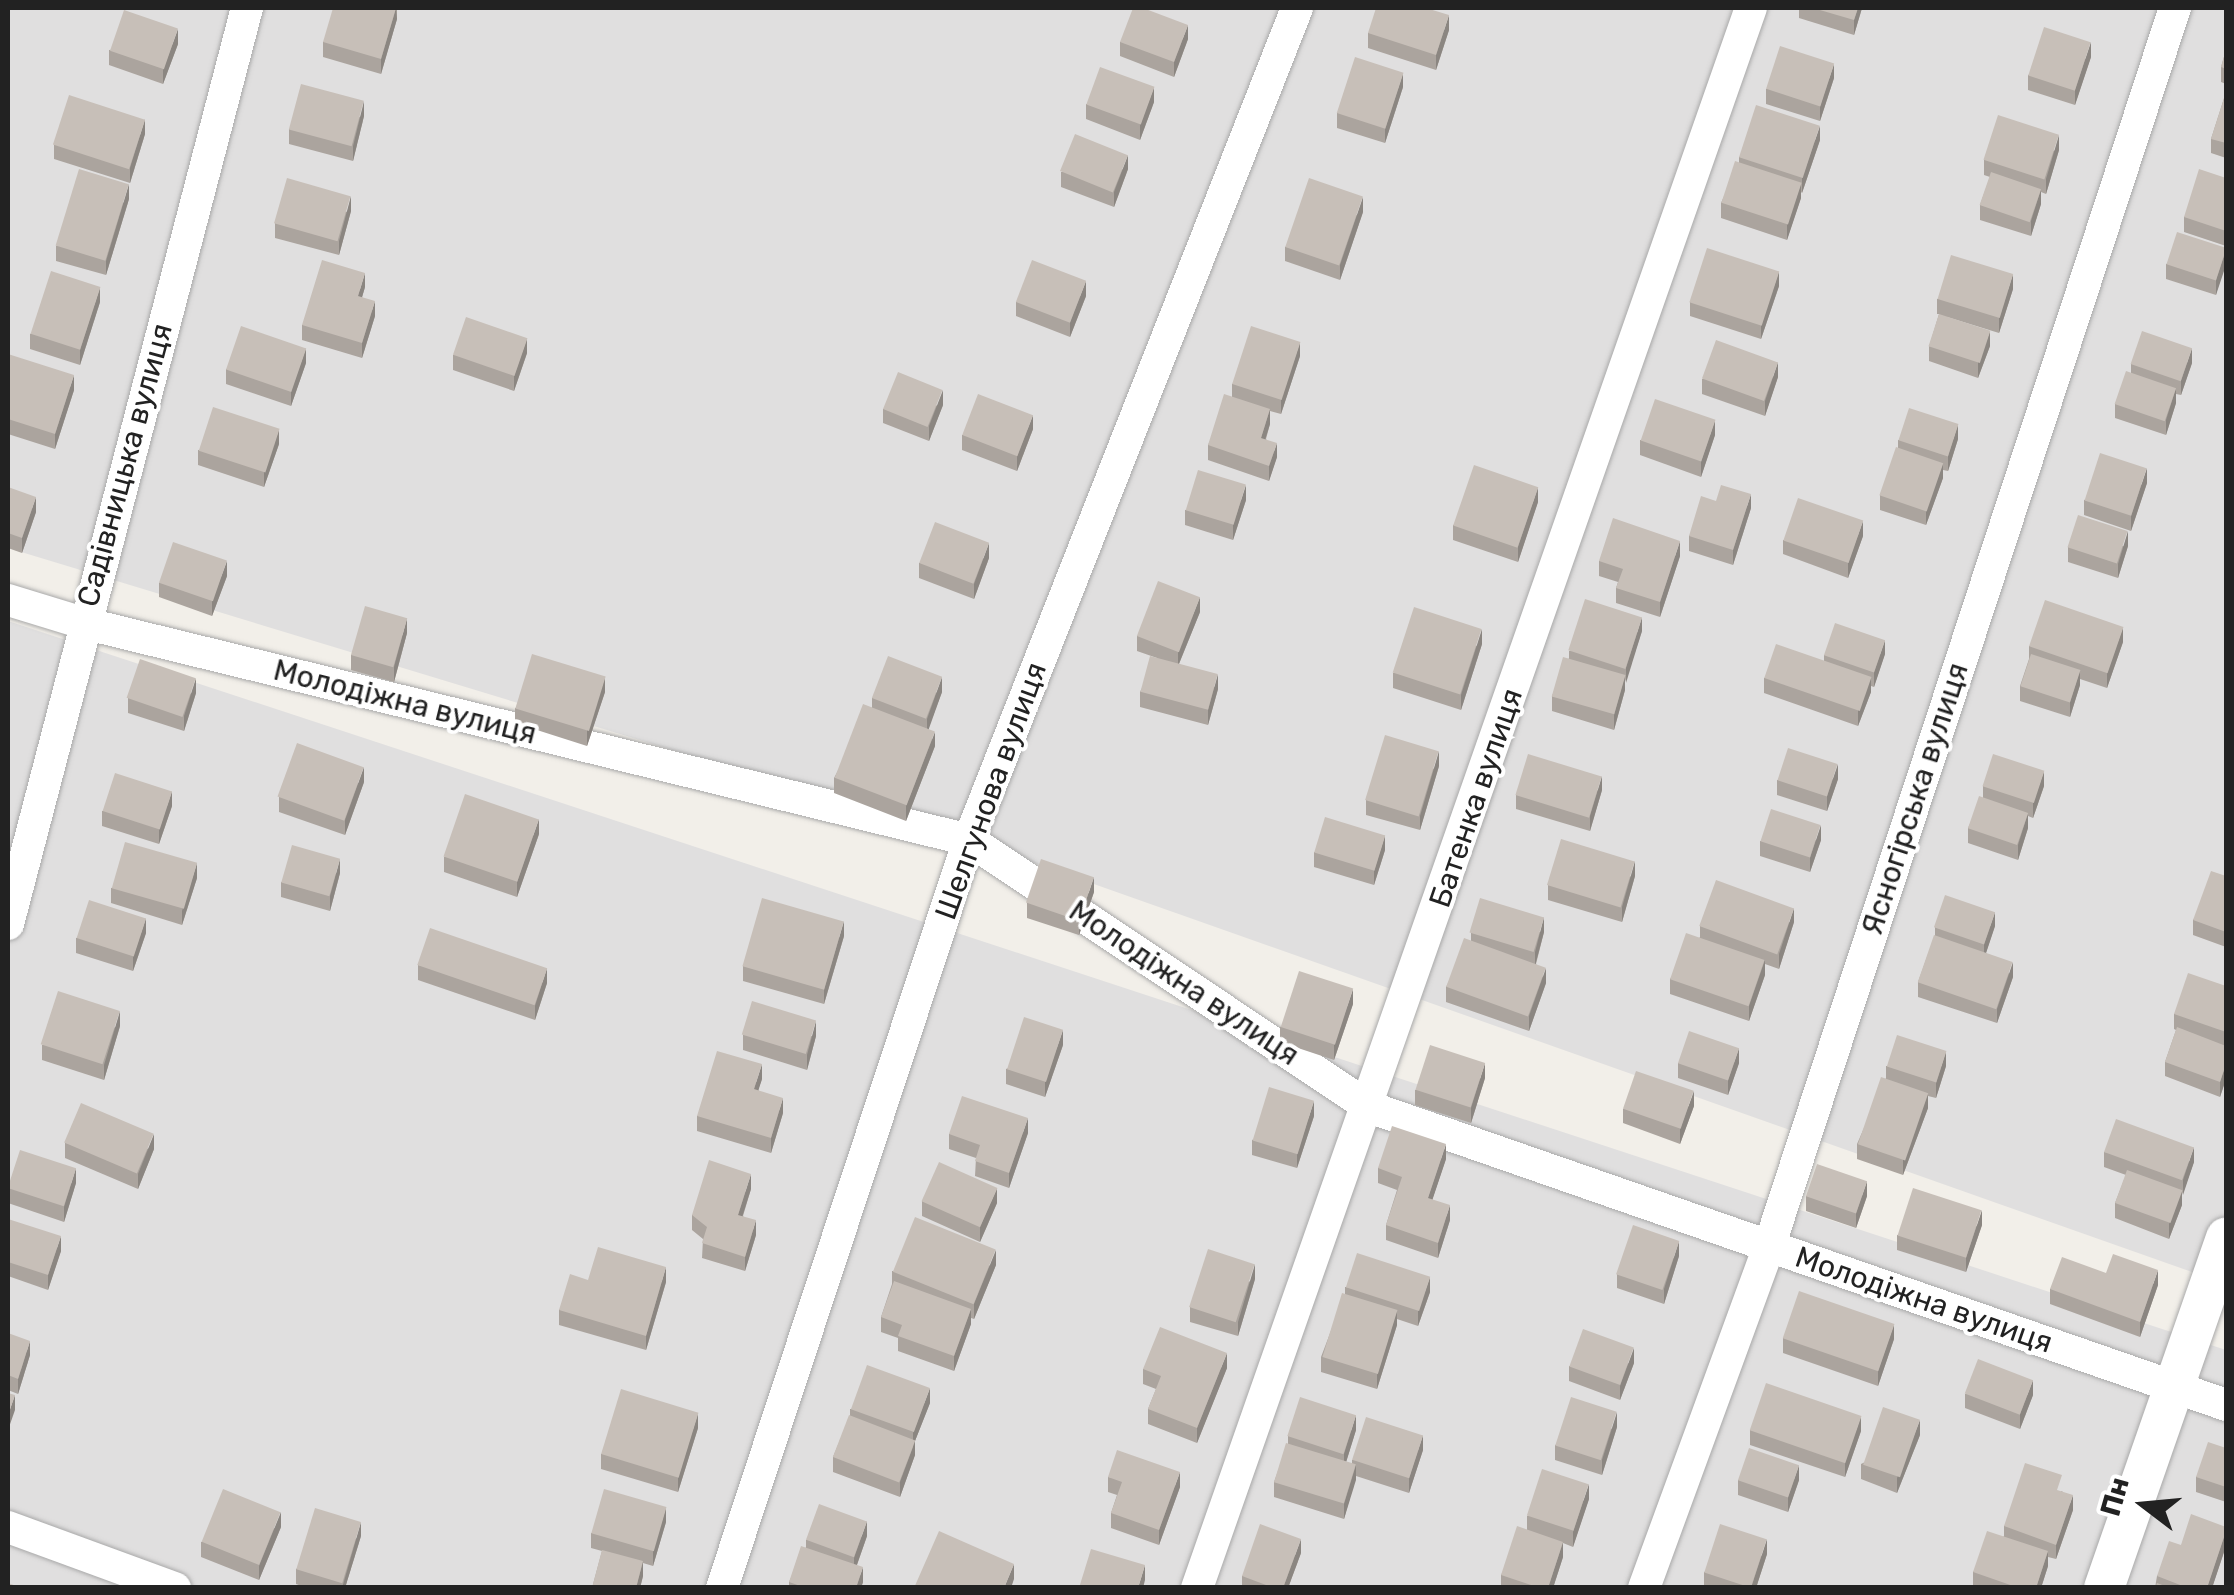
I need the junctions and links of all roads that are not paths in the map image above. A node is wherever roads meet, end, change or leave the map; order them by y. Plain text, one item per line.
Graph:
1 (247, 8) edge
2 (1297, 8) edge
3 (1752, 8) edge
4 (2174, 8) edge
5 (8, 600) edge
6 (83, 623) junction
7 (969, 840) junction
8 (8, 924) edge
9 (1369, 1107) junction
10 (2226, 1238) edge
11 (1769, 1247) junction
12 (2175, 1386) junction
13 (2226, 1405) edge
14 (8, 1527) edge
15 (176, 1588) edge
16 (722, 1588) edge
17 (1197, 1588) edge
18 (1644, 1588) edge
19 (2104, 1588) edge

1 - 6 street, Садівницька вулиця
2 - 7 street, Шелгунова вулиця
3 - 9 street, Батенка вулиця
4 - 11 street, Ясногірська вулиця
5 - 6 street, Молодіжна вулиця
6 - 7 street, Молодіжна вулиця
6 - 8 street, Садівницька вулиця
7 - 9 street, Молодіжна вулиця
7 - 16 street, Шелгунова вулиця
9 - 11 street, Молодіжна вулиця
9 - 17 street, Батенка вулиця
10 - 12 street
11 - 12 street, Молодіжна вулиця
11 - 18 street, Ясногірська вулиця
12 - 13 street, Молодіжна вулиця
12 - 19 street
14 - 15 street

